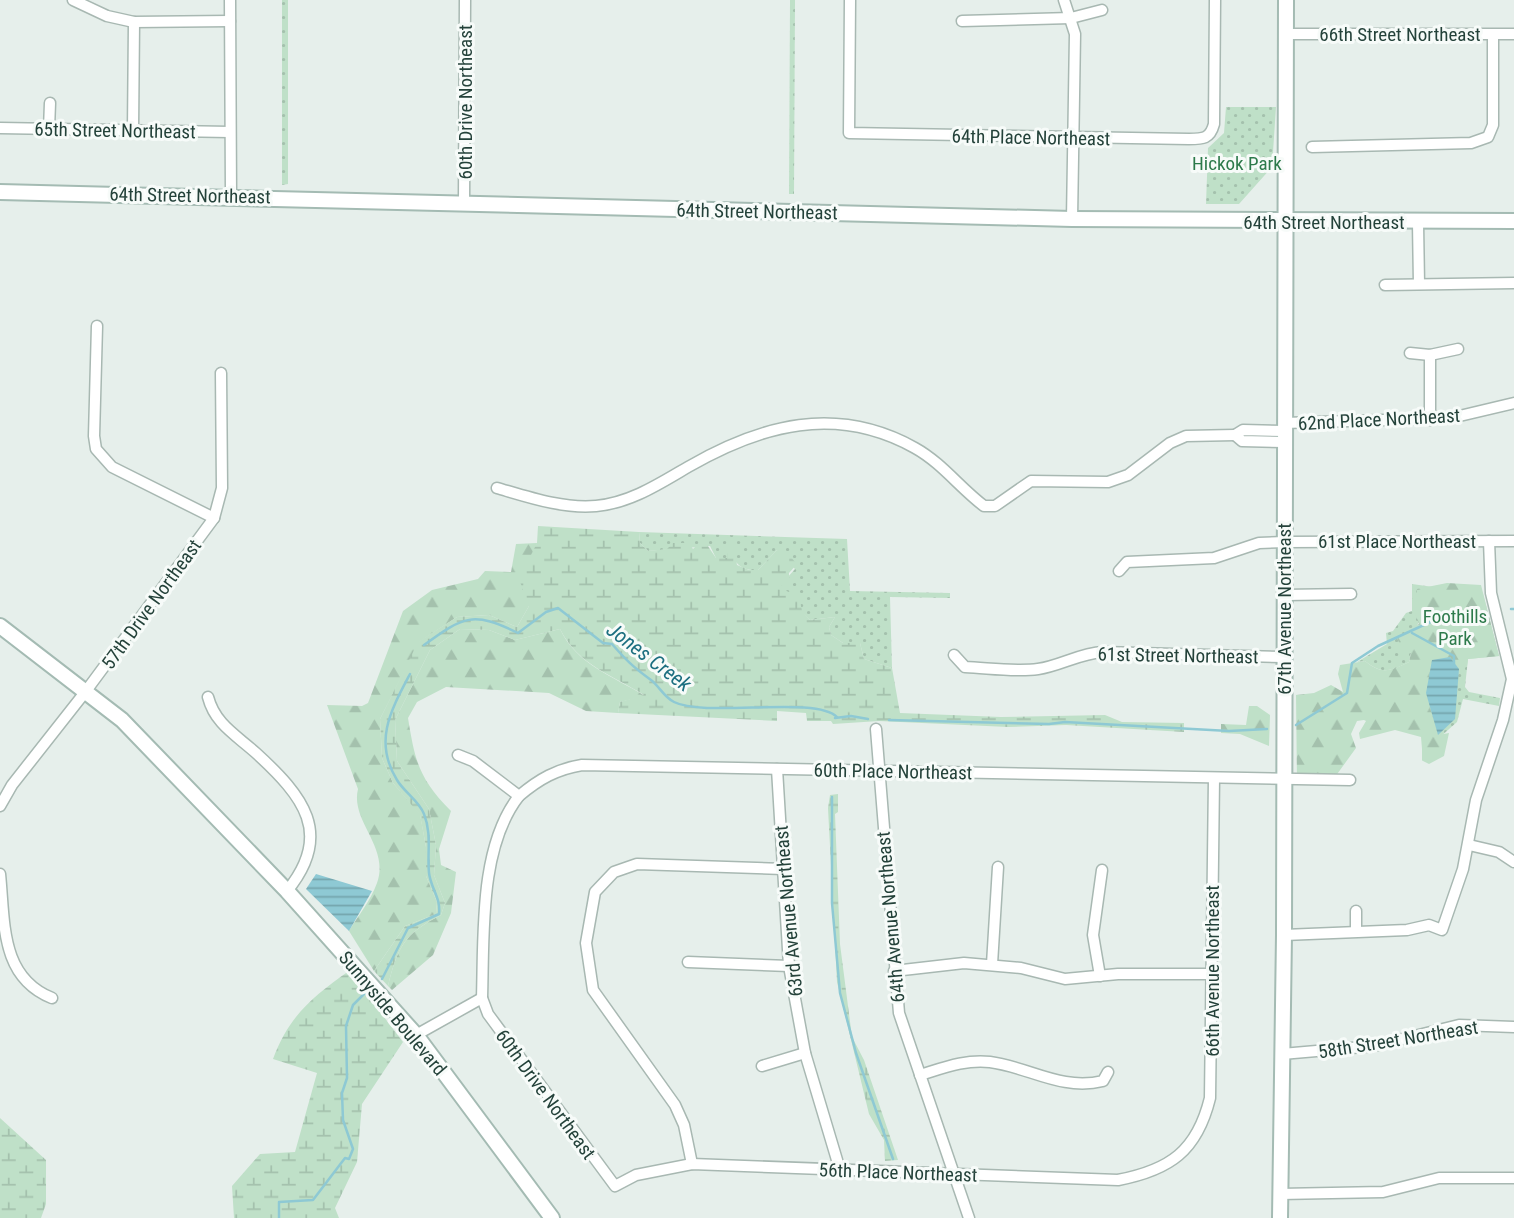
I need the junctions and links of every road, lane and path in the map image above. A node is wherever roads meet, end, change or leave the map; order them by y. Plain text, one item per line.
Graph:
1 (73, 0) edge
2 (230, 0) edge
3 (465, 0) edge
4 (850, 0) edge
5 (1064, 0) edge
6 (1215, 0) edge
7 (1286, 0) edge
8 (1101, 10) dead end
9 (1071, 18) junction
10 (230, 21) junction
11 (962, 21) dead end
12 (134, 22) junction
13 (1286, 34) junction
14 (1514, 34) edge
15 (1493, 35) junction
16 (50, 103) dead end
17 (0, 128) edge
18 (49, 129) junction
19 (133, 130) junction
20 (230, 132) junction
21 (1073, 139) junction
22 (1312, 147) dead end
23 (0, 192) edge
24 (231, 195) junction
25 (464, 204) junction
26 (1072, 219) junction
27 (1514, 221) edge
28 (1284, 222) junction
29 (1418, 223) junction
30 (1514, 283) edge
31 (1419, 284) junction
32 (1385, 285) dead end
33 (97, 326) dead end
34 (1458, 349) dead end
35 (1410, 353) dead end
36 (1430, 355) junction
37 (221, 373) dead end
38 (1514, 403) edge
39 (1430, 420) junction
40 (1284, 432) junction
41 (497, 488) dead end
42 (214, 517) junction
43 (1285, 541) junction
44 (1489, 541) junction
45 (1514, 541) edge
46 (1119, 571) dead end
47 (1351, 594) dead end
48 (1284, 595) junction
49 (0, 626) edge
50 (954, 655) dead end
51 (1283, 657) junction
52 (1513, 679) edge
53 (86, 691) junction
54 (208, 697) dead end
55 (876, 729) dead end
56 (458, 755) dead end
57 (777, 769) junction
58 (878, 770) junction
59 (1214, 778) junction
60 (1284, 779) junction
61 (1350, 780) dead end
62 (519, 796) junction
63 (0, 806) edge
64 (1469, 845) junction
65 (1514, 862) edge
66 (998, 867) dead end
67 (783, 869) junction
68 (1102, 870) dead end
69 (0, 874) edge
70 (287, 891) junction
71 (1356, 911) dead end
72 (1356, 932) junction
73 (1284, 935) junction
74 (688, 962) dead end
75 (992, 964) junction
76 (789, 966) junction
77 (894, 971) junction
78 (1211, 974) junction
79 (1100, 976) junction
80 (52, 998) dead end
81 (482, 998) junction
82 (1514, 1027) edge
83 (416, 1035) junction
84 (805, 1053) junction
85 (1282, 1054) junction
86 (762, 1066) dead end
87 (1108, 1072) dead end
88 (920, 1075) junction
89 (1180, 1156) joint
90 (692, 1164) junction
91 (840, 1170) junction
92 (953, 1175) junction
93 (1514, 1178) edge
94 (615, 1186) joint
95 (1280, 1194) junction
96 (552, 1218) edge
97 (970, 1218) edge
98 (1280, 1218) edge

1 - 12 street
2 - 10 street
3 - 25 street, 60th Drive Northeast
4 - 21 street, 64th Place Northeast
5 - 9 street
6 - 21 street, 64th Place Northeast
7 - 13 street, 67th Avenue Northeast
8 - 9 street
9 - 11 street
9 - 21 street
10 - 12 street
10 - 20 street
12 - 19 street
13 - 15 street, 66th Street Northeast
13 - 28 street, 67th Avenue Northeast
14 - 15 street, 66th Street Northeast
15 - 22 street
16 - 18 street
17 - 18 street, 65th Street Northeast
18 - 19 street, 65th Street Northeast
19 - 20 street, 65th Street Northeast
20 - 24 street
21 - 26 street
23 - 24 street, 64th Street Northeast
24 - 25 street, 64th Street Northeast
25 - 26 street, 64th Street Northeast
26 - 28 street, 64th Street Northeast
27 - 29 street, 64th Street Northeast
28 - 29 street, 64th Street Northeast
28 - 40 street, 67th Avenue Northeast
29 - 31 street
30 - 31 street
31 - 32 street
33 - 42 street
34 - 36 street
35 - 36 street
36 - 39 street
37 - 42 street, 57th Drive Northeast
38 - 39 street, 62nd Place Northeast
39 - 40 street, 62nd Place Northeast
40 - 41 street, 62nd Place Northeast
40 - 43 street, 67th Avenue Northeast
42 - 53 street, 57th Drive Northeast
43 - 44 street, 61st Place Northeast
43 - 46 street, 61st Place Northeast
43 - 48 street, 67th Avenue Northeast
44 - 45 street, 61st Place Northeast
44 - 52 street
47 - 48 street
48 - 51 street, 67th Avenue Northeast
49 - 53 street
50 - 51 street, 61st Street Northeast
51 - 60 street, 67th Avenue Northeast
52 - 64 street
53 - 63 street, 57th Drive Northeast
53 - 70 street, Sunnyside Boulevard
54 - 70 street
55 - 58 street, 64th Avenue Northeast
56 - 62 street
57 - 58 street, 60th Place Northeast
57 - 62 street, 60th Place Northeast
57 - 67 street, 63rd Avenue Northeast
58 - 59 street, 60th Place Northeast
58 - 77 street, 64th Avenue Northeast
59 - 60 street, 60th Place Northeast
59 - 78 street, 66th Avenue Northeast
60 - 61 street, 60th Place Northeast
60 - 73 street, 67th Avenue Northeast
62 - 81 street
64 - 65 street
64 - 72 street
66 - 75 street
67 - 76 street, 63rd Avenue Northeast
67 - 90 street
68 - 79 street
69 - 80 street
70 - 83 street, Sunnyside Boulevard
71 - 72 street
72 - 73 street
73 - 85 street, 67th Avenue Northeast
74 - 76 street
75 - 77 street
75 - 79 street
76 - 84 street, 63rd Avenue Northeast
77 - 88 street, 64th Avenue Northeast
78 - 79 street
78 - 89 street, 66th Avenue Northeast
81 - 83 street
81 - 94 street, 60th Drive Northeast
82 - 85 street, 58th Street Northeast
83 - 96 street, Sunnyside Boulevard
84 - 86 street
84 - 91 street, 63rd Avenue Northeast
85 - 95 street, 67th Avenue Northeast
87 - 88 street
88 - 92 street, 64th Avenue Northeast
89 - 92 street, 56th Place Northeast
90 - 91 street, 56th Place Northeast
90 - 94 street, 56th Place Northeast
91 - 92 street, 56th Place Northeast
92 - 97 street, 64th Avenue Northeast
93 - 95 street
95 - 98 street, 67th Avenue Northeast

